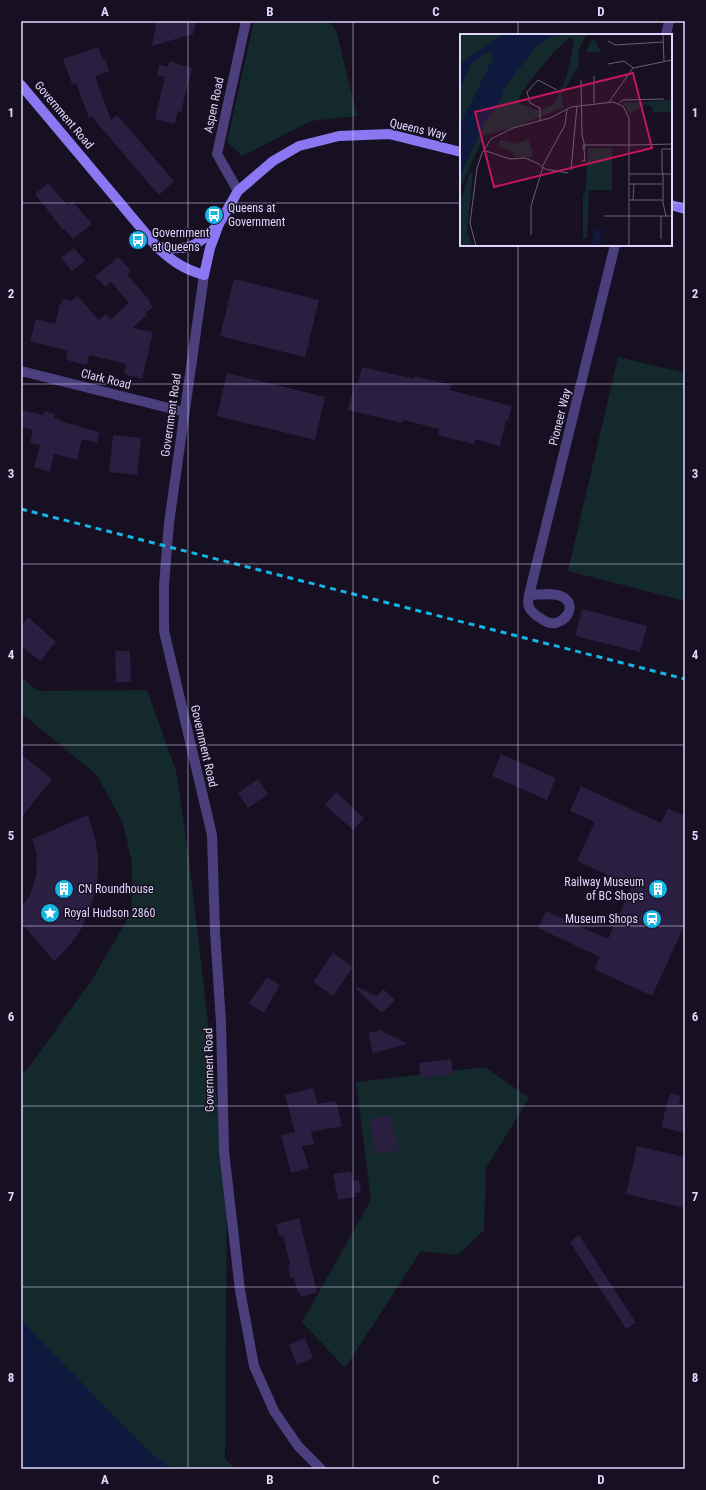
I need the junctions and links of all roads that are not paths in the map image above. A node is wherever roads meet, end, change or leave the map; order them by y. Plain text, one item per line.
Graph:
1 (246, 21) edge
2 (669, 21) edge
3 (666, 34) edge
4 (21, 85) edge
5 (460, 152) edge
6 (238, 190) junction
7 (672, 205) edge
8 (685, 209) edge
9 (219, 224) junction
10 (615, 246) edge
11 (158, 247) junction
12 (204, 275) junction
13 (21, 371) edge
14 (185, 412) junction
15 (529, 595) dead end
16 (321, 1469) edge

1 - 6 street, Aspen Road
2 - 3 street
4 - 11 street, Government Road
5 - 6 street, Queens Way
6 - 9 street, Queens Way
7 - 8 street
9 - 11 street
9 - 12 street, Queens Way
10 - 15 street, Pioneer Way
11 - 12 street, Government Road
12 - 14 street, Government Road
13 - 14 street, Clark Road
14 - 16 street, Government Road

